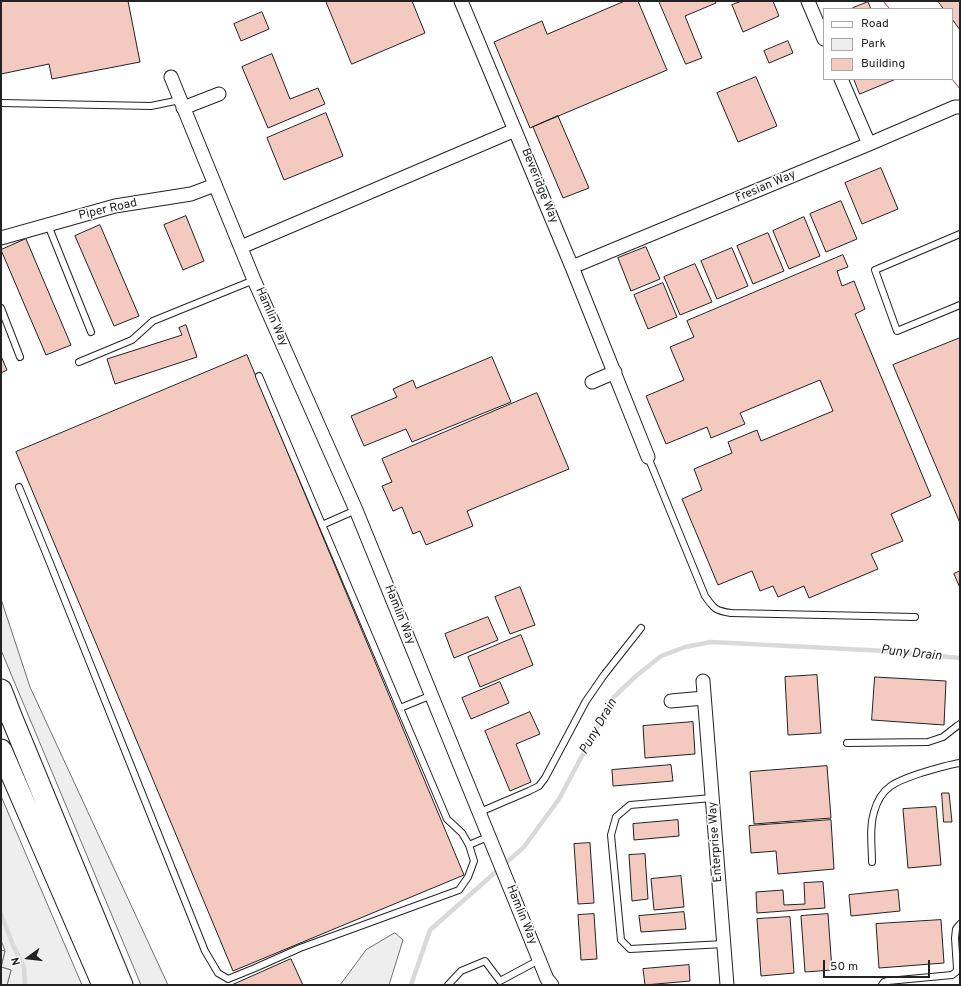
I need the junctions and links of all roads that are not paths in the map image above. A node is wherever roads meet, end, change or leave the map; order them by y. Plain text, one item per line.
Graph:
1 (461, 1) edge
2 (808, 1) edge
3 (823, 37) edge
4 (171, 77) dead end
5 (841, 80) edge
6 (219, 94) dead end
7 (1, 103) edge
8 (182, 104) junction
9 (960, 107) edge
10 (515, 130) junction
11 (869, 144) junction
12 (215, 185) junction
13 (48, 225) junction
14 (960, 234) edge
15 (1, 238) edge
16 (241, 247) junction
17 (572, 267) junction
18 (254, 280) junction
19 (960, 304) edge
20 (1, 308) edge
21 (91, 332) dead end
22 (20, 357) dead end
23 (79, 362) dead end
24 (615, 372) junction
25 (259, 376) dead end
26 (592, 382) dead end
27 (648, 457) joint
28 (18, 487) dead end
29 (356, 510) junction
30 (322, 525) junction
31 (915, 617) dead end
32 (642, 628) dead end
33 (703, 681) dead end
34 (1, 690) edge
35 (432, 695) junction
36 (704, 698) junction
37 (671, 701) dead end
38 (400, 708) junction
39 (960, 724) edge
40 (847, 743) dead end
41 (1, 750) edge
42 (960, 763) edge
43 (712, 798) junction
44 (480, 812) junction
45 (490, 836) junction
46 (469, 845) junction
47 (872, 862) dead end
48 (960, 924) edge
49 (724, 944) junction
50 (540, 960) junction
51 (103, 985) edge
52 (122, 985) edge
53 (448, 985) edge
54 (552, 985) edge
55 (727, 985) edge
56 (882, 985) edge

1 - 10 street, Beveridge Way
2 - 3 street
4 - 8 street, Hamlin Way
5 - 11 street
6 - 8 street
7 - 8 lane
8 - 12 street, Hamlin Way
9 - 11 street, Fresian Way
10 - 16 street
10 - 17 street, Beveridge Way
11 - 17 street, Fresian Way
12 - 13 street, Piper Road
12 - 16 street, Hamlin Way
13 - 15 street, Piper Road
13 - 21 lane
14 - 19 lane
16 - 18 street, Hamlin Way
17 - 24 street, Beveridge Way
18 - 23 lane
18 - 29 street, Hamlin Way
20 - 22 lane
24 - 26 street
24 - 27 street, Beveridge Way
25 - 30 lane
27 - 31 lane
28 - 46 lane
29 - 30 lane
29 - 35 street, Hamlin Way
30 - 38 lane
32 - 44 lane
33 - 36 street, Enterprise Way
34 - 52 highway
35 - 38 lane
35 - 44 street, Hamlin Way
36 - 37 street
36 - 43 street, Enterprise Way
38 - 46 lane
39 - 40 lane
41 - 51 highway
42 - 47 lane
43 - 49 street, Enterprise Way
43 - 49 lane
44 - 45 street, Hamlin Way
45 - 46 lane
45 - 50 street, Hamlin Way
48 - 56 lane
49 - 55 street, Enterprise Way
50 - 53 lane
50 - 54 street, Hamlin Way

